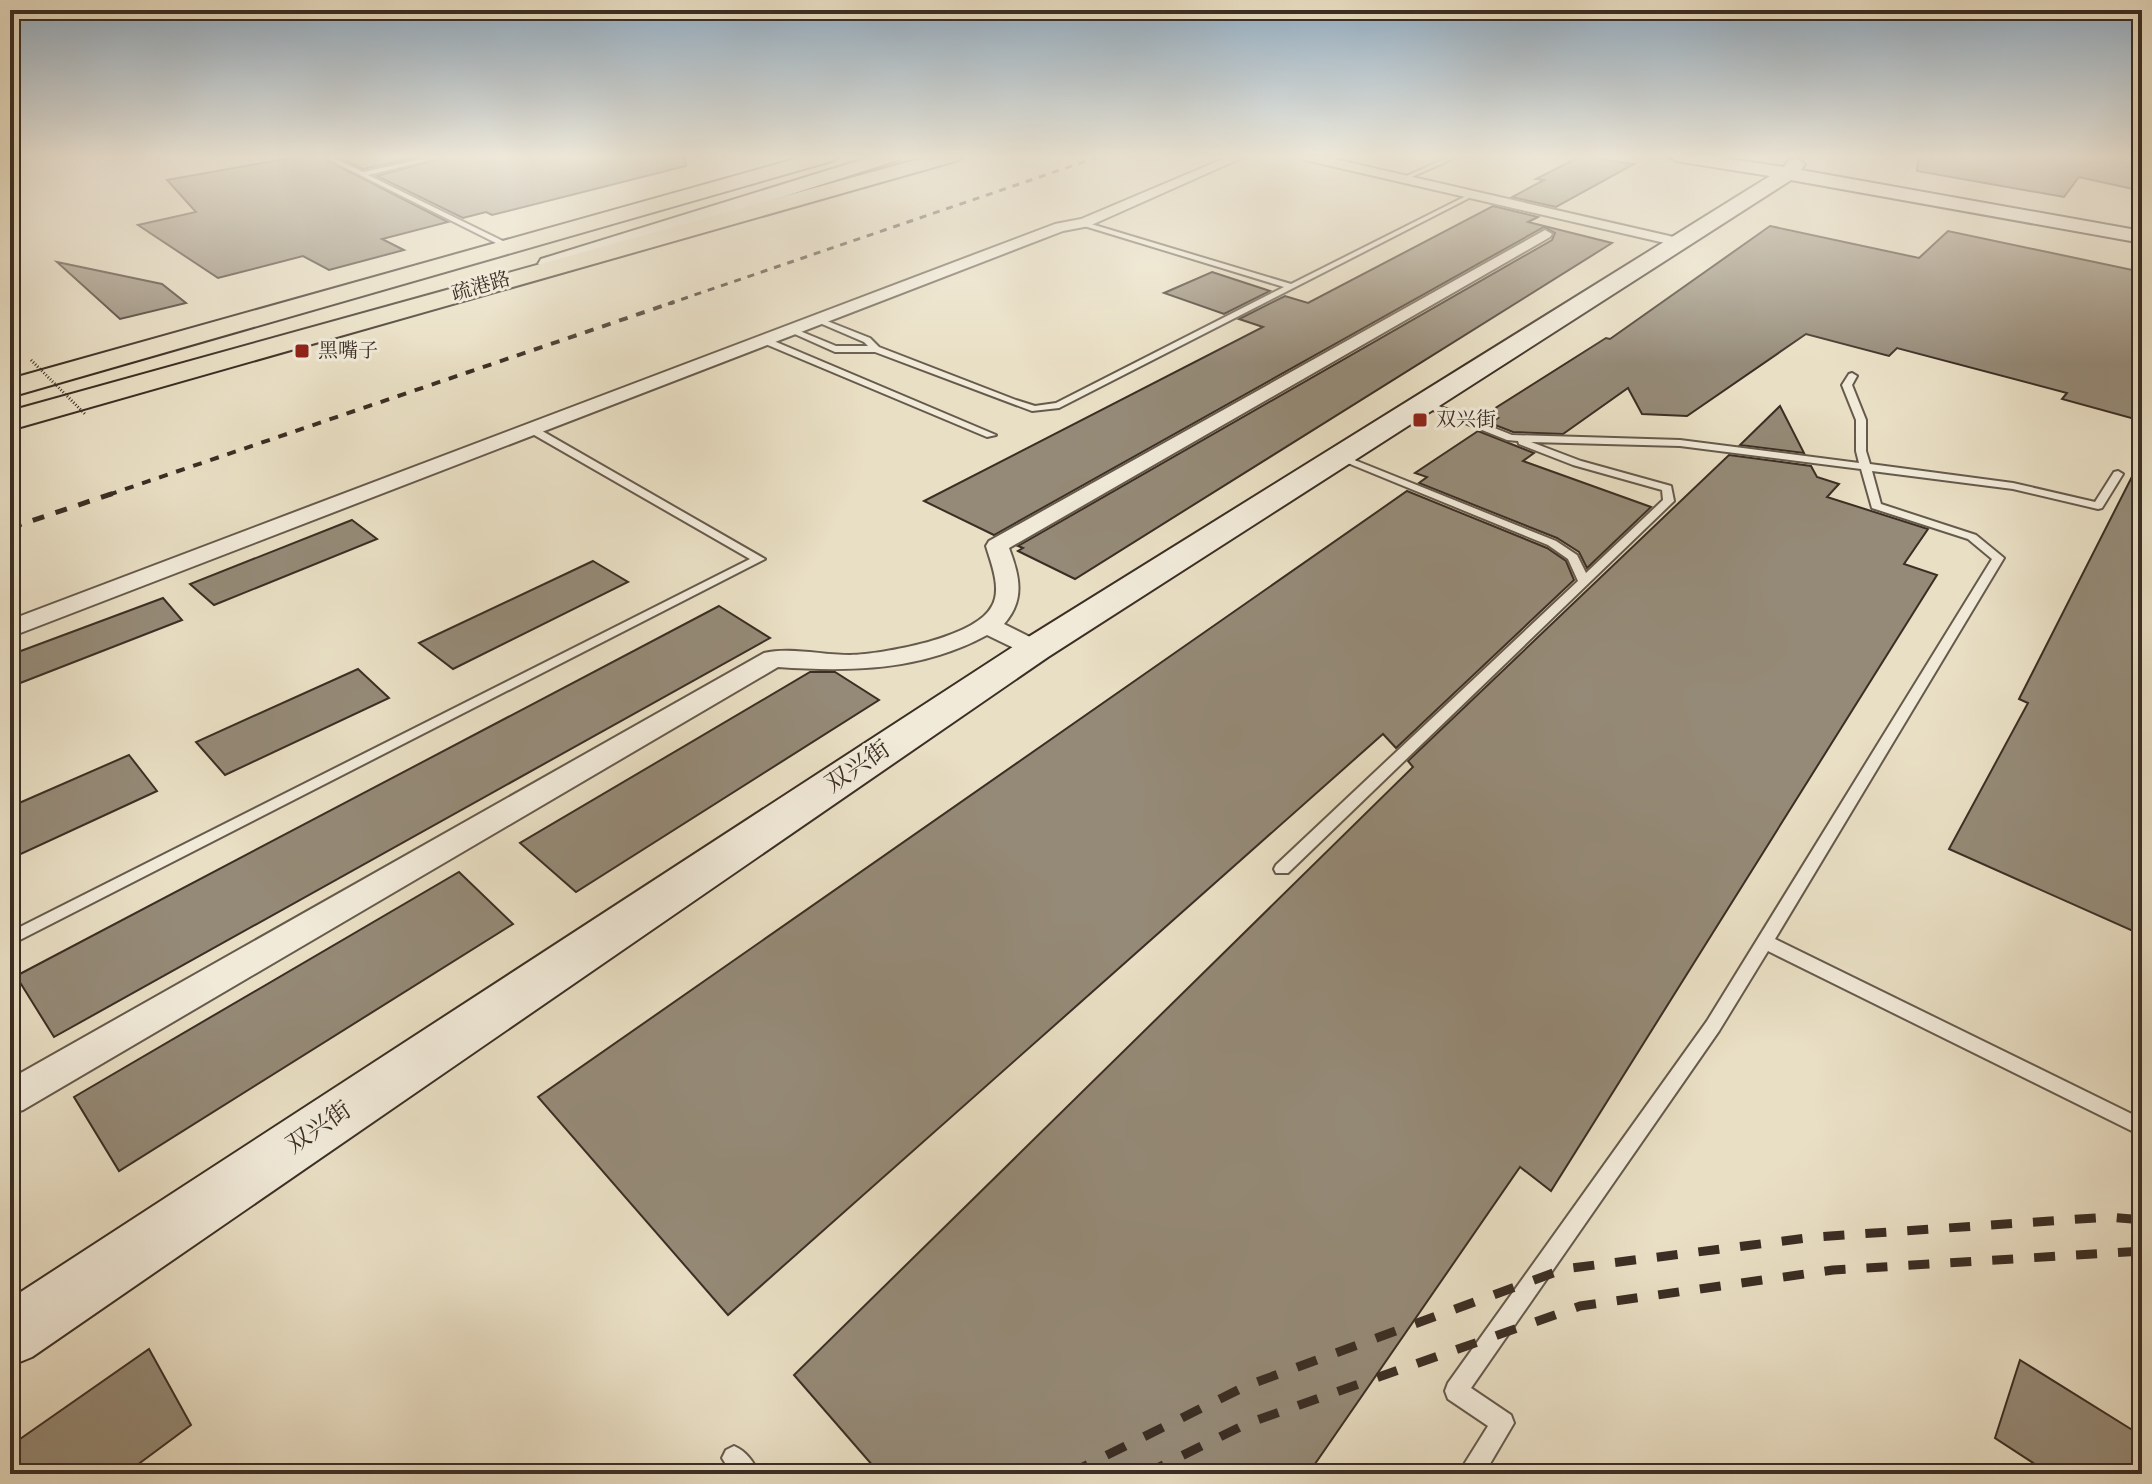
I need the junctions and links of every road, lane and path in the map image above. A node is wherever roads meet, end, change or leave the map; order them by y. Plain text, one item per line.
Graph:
1 (467, 225) edge
2 (583, 225) edge
3 (673, 225) edge
4 (703, 225) edge
5 (1070, 225) edge
6 (1091, 225) edge
7 (1413, 225) edge
8 (1607, 225) edge
9 (1700, 225) edge
10 (2085, 225) edge
11 (1545, 234) dead end
12 (2142, 237) edge
13 (1678, 242) junction
14 (509, 246) junction
15 (1292, 287) junction
16 (442, 298) junction
17 (819, 321) junction
18 (792, 331) junction
19 (766, 341) junction
20 (876, 349) junction
21 (31, 360) dead end
22 (1852, 376) dead end
23 (10, 388) edge
24 (1423, 403) junction
25 (86, 415) dead end
26 (10, 421) edge
27 (533, 430) junction
28 (991, 435) dead end
29 (1511, 438) junction
30 (1338, 457) junction
31 (1866, 469) junction
32 (2118, 474) dead end
33 (1584, 582) junction
34 (988, 626) junction
35 (10, 629) edge
36 (1035, 649) junction
37 (1282, 869) dead end
38 (10, 939) edge
39 (1765, 942) junction
40 (10, 1098) edge
41 (2142, 1128) edge
42 (10, 1335) edge
43 (1470, 1474) edge

1 - 14 lane
2 - 14 highway, 疏港路
3 - 16 street
4 - 16 highway, 疏港路
5 - 17 street
6 - 15 lane
7 - 15 lane
8 - 13 street
9 - 13 street, 双兴街
10 - 12 street
11 - 34 street
13 - 24 street, 双兴街
14 - 23 highway, 疏港路
15 - 20 lane
16 - 26 highway, 疏港路
17 - 18 street
17 - 20 lane
18 - 19 street
18 - 20 lane
19 - 27 street
19 - 28 lane
21 - 25 path, bridge
22 - 31 lane
24 - 29 lane
24 - 30 street, 双兴街
27 - 35 street
27 - 38 lane
29 - 31 lane
29 - 33 lane
30 - 33 lane
30 - 36 street, 双兴街
31 - 32 lane
31 - 39 lane
33 - 37 lane
34 - 36 street
34 - 40 street
36 - 42 street, 双兴街
39 - 41 lane
39 - 43 lane

